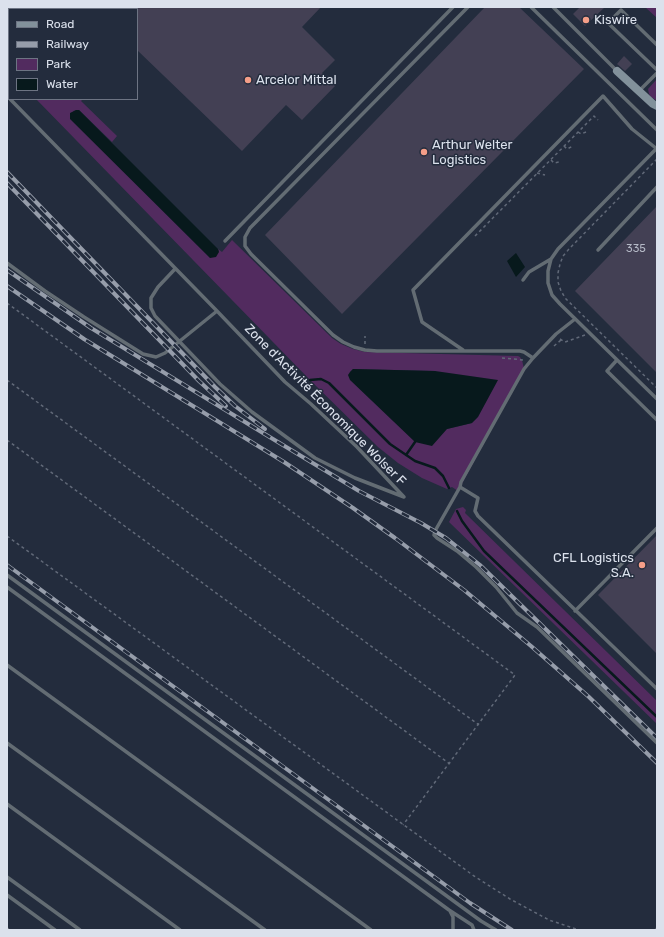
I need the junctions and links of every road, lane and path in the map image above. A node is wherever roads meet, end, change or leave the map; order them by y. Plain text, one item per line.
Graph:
1 (453, 7) edge
2 (468, 7) edge
3 (531, 7) edge
4 (553, 7) edge
5 (657, 45) edge
6 (618, 71) joint
7 (657, 71) edge
8 (639, 91) junction
9 (11, 100) edge
10 (657, 106) edge
11 (598, 120) dead end
12 (657, 130) edge
13 (578, 132) junction
14 (586, 132) dead end
15 (564, 146) junction
16 (573, 146) dead end
17 (657, 149) edge
18 (657, 159) edge
19 (551, 160) junction
20 (559, 162) dead end
21 (537, 173) junction
22 (545, 175) dead end
23 (657, 187) edge
24 (225, 241) dead end
25 (470, 241) dead end
26 (598, 250) dead end
27 (551, 259) junction
28 (7, 262) edge
29 (175, 269) junction
30 (523, 280) dead end
31 (7, 303) edge
32 (217, 311) junction
33 (575, 319) junction
34 (589, 332) junction
35 (556, 334) junction
36 (180, 342) junction
37 (464, 350) junction
38 (532, 358) junction
39 (617, 360) junction
40 (7, 380) edge
41 (657, 388) edge
42 (657, 399) edge
43 (657, 420) edge
44 (7, 440) edge
45 (459, 489) junction
46 (657, 528) edge
47 (7, 536) edge
48 (7, 575) edge
49 (7, 587) edge
50 (575, 611) junction
51 (7, 664) edge
52 (657, 689) edge
53 (478, 725) junction
54 (7, 743) edge
55 (657, 743) edge
56 (450, 764) junction
57 (7, 804) edge
58 (403, 825) junction
59 (7, 877) edge
60 (7, 895) edge
61 (449, 910) junction
62 (55, 930) edge
63 (80, 930) edge
64 (180, 930) edge
65 (265, 930) edge
66 (371, 930) edge
67 (453, 930) edge
68 (474, 930) edge
69 (496, 930) edge
70 (579, 930) edge

1 - 24 lane
2 - 37 lane
3 - 12 lane
4 - 6 lane
5 - 7 lane
6 - 8 main road
7 - 8 lane
8 - 10 main road
9 - 29 lane, Zone d'Activité Économique Wolser F
11 - 13 path
13 - 14 path
13 - 15 path
15 - 16 path
15 - 19 path
17 - 27 lane
17 - 37 lane
18 - 41 path
19 - 20 path
19 - 21 path
21 - 22 path
21 - 25 path
23 - 26 lane
27 - 30 lane
27 - 33 lane
28 - 36 lane
29 - 32 lane, Zone d'Activité Économique Wolser F
29 - 36 lane, Zone d'Activité Économique Wolser F
31 - 53 path
32 - 36 lane
32 - 36 lane, Zone d'Activité Économique Wolser F
33 - 34 lane
33 - 35 lane
34 - 35 path
34 - 39 lane
35 - 38 lane
37 - 38 lane
38 - 45 lane
39 - 42 lane
39 - 43 lane
40 - 53 path
44 - 56 path
45 - 50 lane
45 - 55 lane
46 - 50 lane
47 - 58 path
48 - 69 lane
49 - 61 lane
50 - 52 lane
51 - 66 lane
53 - 56 path
54 - 65 lane
56 - 58 path
57 - 64 lane
58 - 70 path
59 - 63 lane
60 - 62 lane
61 - 67 lane
61 - 68 lane

